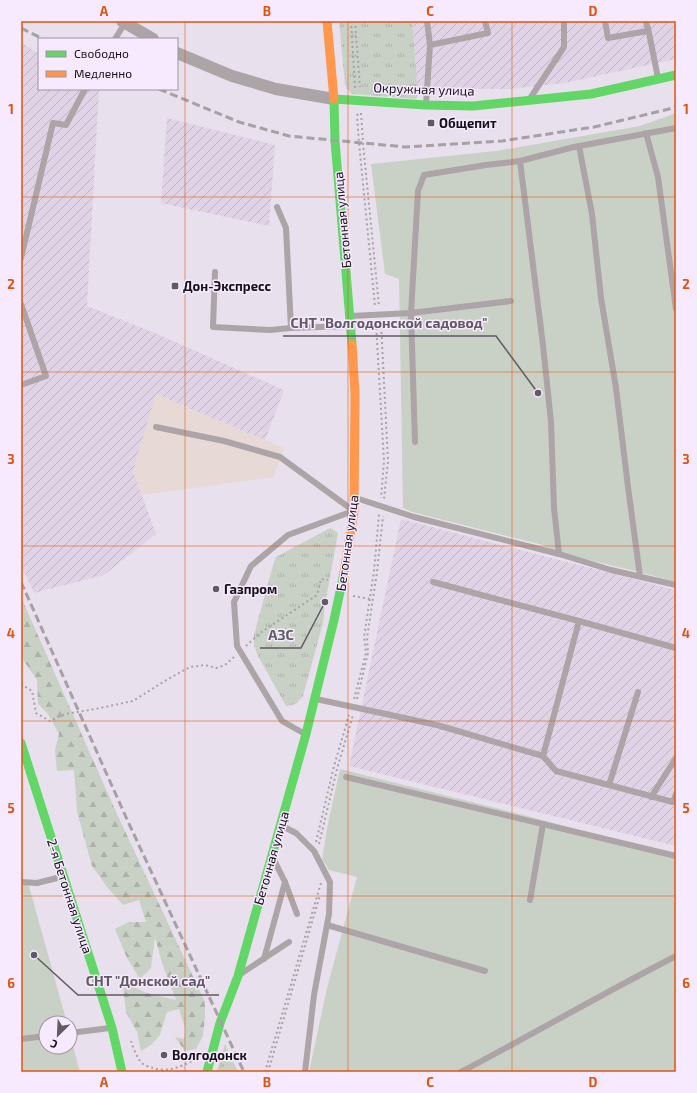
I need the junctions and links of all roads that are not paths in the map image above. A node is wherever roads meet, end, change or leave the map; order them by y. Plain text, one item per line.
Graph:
1 (327, 21) edge
2 (427, 21) edge
3 (485, 21) edge
4 (564, 21) edge
5 (605, 21) edge
6 (124, 22) edge
7 (116, 38) edge
8 (151, 38) edge
9 (430, 45) junction
10 (178, 53) edge
11 (676, 75) edge
12 (658, 80) junction
13 (84, 90) edge
14 (334, 99) junction
15 (528, 101) junction
16 (426, 105) junction
17 (676, 128) edge
18 (646, 133) junction
19 (579, 146) junction
20 (520, 161) junction
21 (277, 207) dead end
22 (21, 258) edge
23 (215, 272) dead end
24 (511, 301) dead end
25 (21, 304) edge
26 (676, 309) edge
27 (411, 313) junction
28 (350, 316) junction
29 (350, 326) junction
30 (291, 328) junction
31 (21, 385) edge
32 (156, 427) dead end
33 (415, 442) dead end
34 (354, 498) junction
35 (354, 511) junction
36 (559, 554) junction
37 (640, 576) junction
38 (433, 582) dead end
39 (676, 585) edge
40 (579, 621) junction
41 (676, 648) edge
42 (638, 692) dead end
43 (314, 699) junction
44 (306, 734) junction
45 (22, 749) edge
46 (543, 756) junction
47 (676, 758) edge
48 (346, 777) dead end
49 (609, 785) junction
50 (676, 794) edge
51 (651, 797) junction
52 (543, 824) junction
53 (280, 826) junction
54 (272, 854) junction
55 (676, 856) edge
56 (64, 877) junction
57 (21, 882) edge
58 (286, 882) junction
59 (530, 900) dead end
60 (297, 914) dead end
61 (327, 925) junction
62 (289, 942) dead end
63 (676, 956) edge
64 (264, 959) junction
65 (485, 971) dead end
66 (238, 976) junction
67 (112, 1028) junction
68 (78, 1032) edge
69 (38, 1037) edge
70 (21, 1039) edge
71 (122, 1072) edge
72 (206, 1072) edge
73 (305, 1072) edge
74 (461, 1072) edge

1 - 14 main road, Бетонная улица
2 - 9 lane
3 - 9 lane
4 - 15 lane
5 - 12 lane
6 - 7 lane
6 - 8 street
9 - 16 lane
10 - 14 street, Окружная улица
11 - 12 main road, Окружная улица
12 - 15 main road, Окружная улица
13 - 22 lane
14 - 16 main road, Окружная улица
14 - 28 main road, Бетонная улица
15 - 16 main road, Окружная улица
17 - 18 lane
18 - 19 lane
18 - 26 lane
19 - 20 lane
19 - 37 lane
20 - 27 lane
20 - 36 lane
21 - 30 lane
23 - 30 lane
24 - 27 lane
25 - 31 lane
27 - 28 lane
27 - 33 lane
28 - 29 main road, Бетонная улица
29 - 30 lane
29 - 34 main road, Бетонная улица
32 - 35 lane
34 - 35 main road, Бетонная улица
34 - 36 lane
35 - 43 main road, Бетонная улица
35 - 44 lane
36 - 37 lane
37 - 39 lane
38 - 40 lane
40 - 41 lane
40 - 46 lane
42 - 49 lane
43 - 44 main road, Бетонная улица
43 - 46 lane
44 - 53 main road, Бетонная улица
45 - 56 main road, 2-я Бетонная улица
46 - 49 lane
47 - 51 lane
48 - 52 lane
49 - 51 lane
50 - 51 lane
52 - 55 lane
52 - 59 lane
53 - 54 main road, Бетонная улица
53 - 61 lane
54 - 58 lane
54 - 66 main road, Бетонная улица
56 - 57 lane
56 - 67 main road, 2-я Бетонная улица
58 - 60 lane
58 - 64 lane
61 - 65 lane
61 - 73 lane
62 - 64 lane
63 - 74 lane
64 - 66 lane
66 - 72 main road, Бетонная улица
67 - 68 lane
67 - 71 main road, 2-я Бетонная улица
69 - 70 lane

